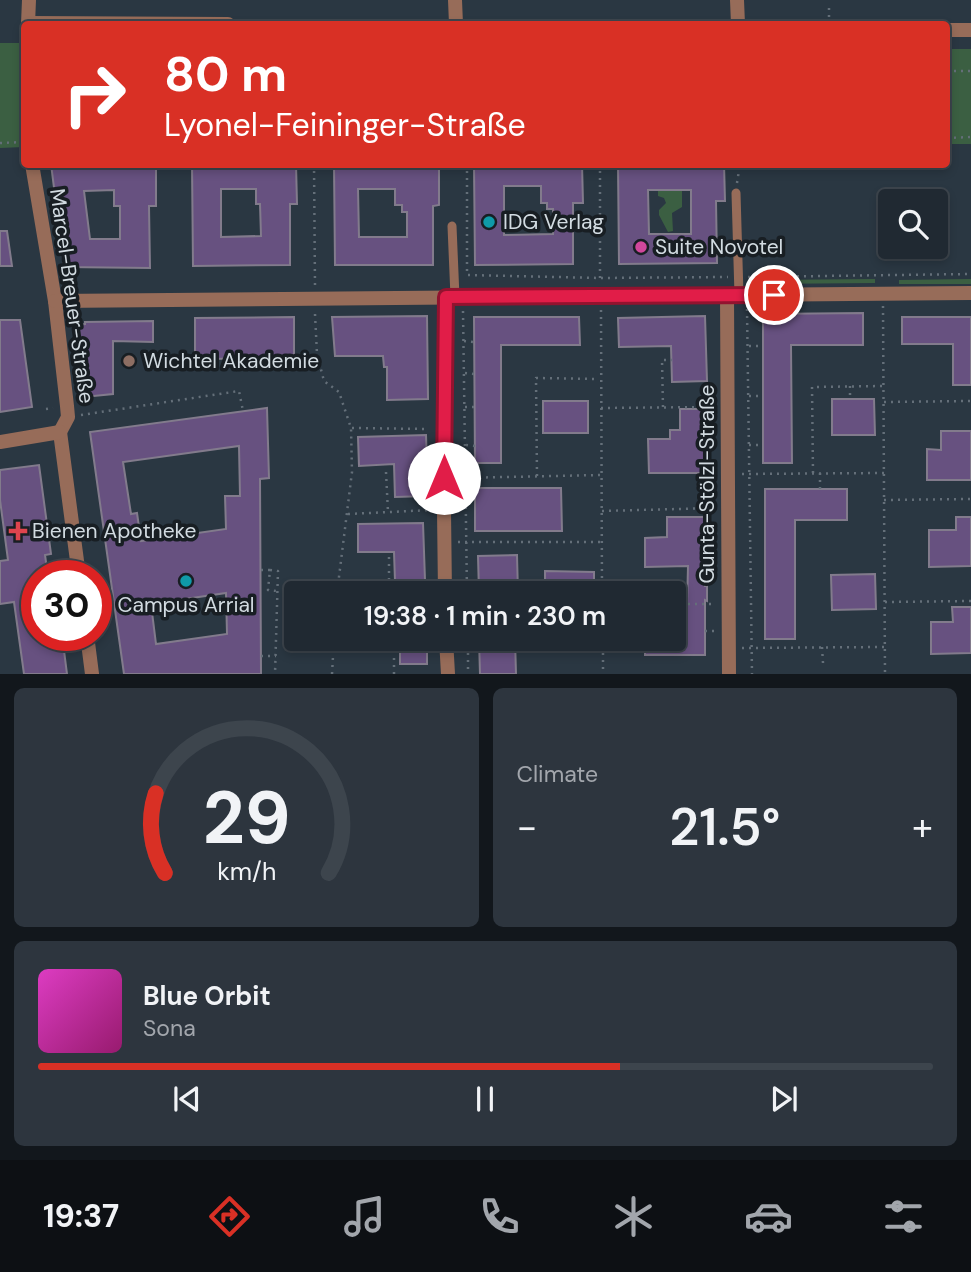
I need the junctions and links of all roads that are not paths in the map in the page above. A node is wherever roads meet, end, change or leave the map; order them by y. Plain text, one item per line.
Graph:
1 (29, 0) edge
2 (456, 0) edge
3 (737, 0) edge
4 (29, 21) edge
5 (456, 21) edge
6 (738, 21) edge
7 (950, 30) edge
8 (971, 30) edge
9 (33, 168) edge
10 (736, 193) road end
11 (452, 226) dead end
12 (971, 293) edge
13 (738, 295) junction
14 (455, 297) junction
15 (55, 301) junction
16 (60, 432) junction
17 (0, 442) edge
18 (77, 560) edge
19 (445, 581) edge
20 (89, 651) edge
21 (447, 651) edge
22 (92, 674) edge
23 (447, 674) edge
24 (729, 674) edge

1 - 4 street
2 - 5 street
3 - 6 street
7 - 8 street
9 - 15 street, Marcel-Breuer-Straße
10 - 13 lane
11 - 14 lane
12 - 13 street
13 - 14 street
13 - 24 street, Gunta-Stölzl-Straße
14 - 15 street
14 - 19 street
15 - 16 street, Marcel-Breuer-Straße
16 - 17 street
16 - 18 street
20 - 22 street
21 - 23 street

